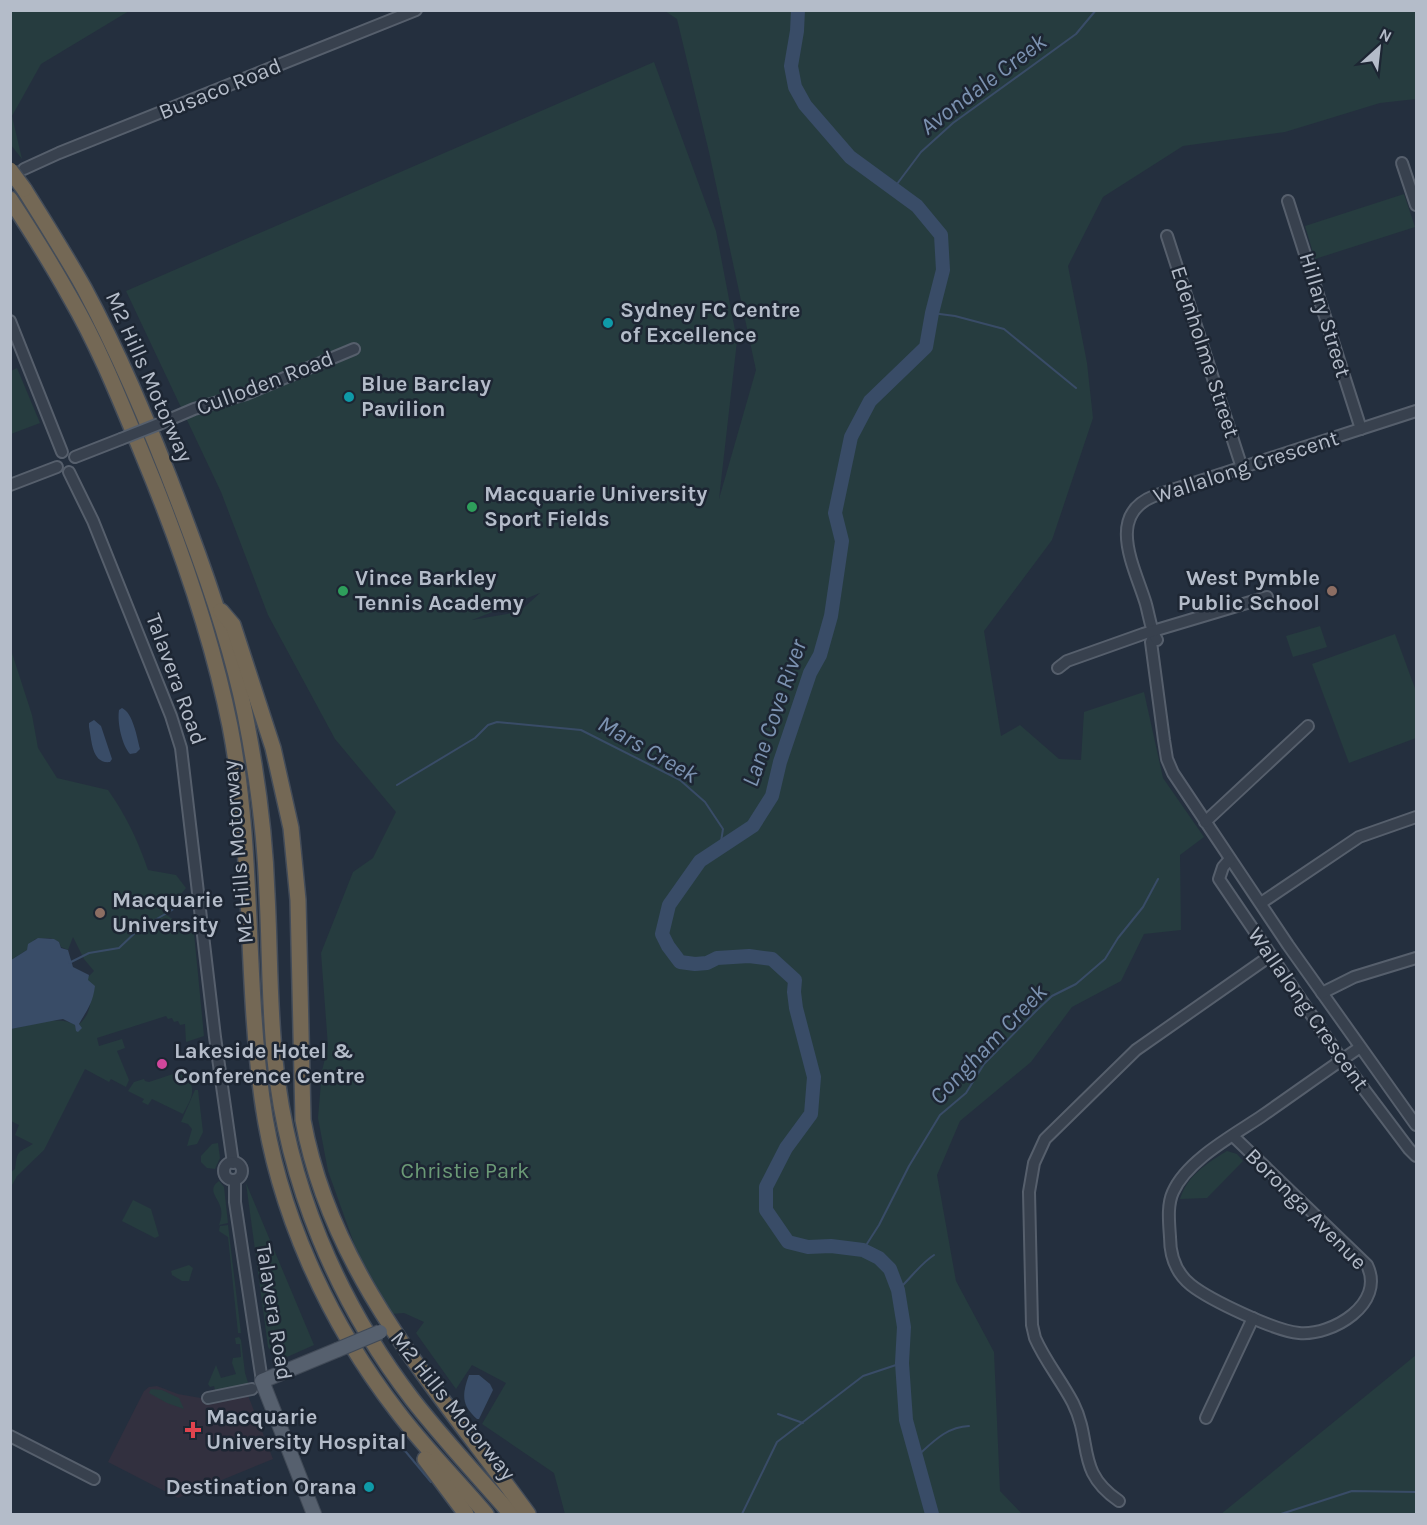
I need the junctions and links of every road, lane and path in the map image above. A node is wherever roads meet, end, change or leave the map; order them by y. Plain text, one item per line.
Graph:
1 (416, 10) edge
2 (1402, 163) dead end
3 (17, 170) edge
4 (10, 199) edge
5 (1288, 201) dead end
6 (1416, 205) edge
7 (1167, 236) dead end
8 (10, 321) edge
9 (354, 349) dead end
10 (1416, 411) edge
11 (1360, 429) junction
12 (62, 452) junction
13 (75, 457) junction
14 (57, 467) junction
15 (1242, 468) junction
16 (69, 472) junction
17 (10, 485) edge
18 (1267, 597) dead end
19 (217, 606) junction
20 (1153, 634) junction
21 (1058, 668) dead end
22 (1308, 726) dead end
23 (1416, 817) edge
24 (1205, 822) junction
25 (1230, 859) junction
26 (1261, 903) junction
27 (1269, 956) junction
28 (1416, 958) edge
29 (1322, 993) junction
30 (1359, 1048) junction
31 (1342, 1060) junction
32 (1416, 1125) edge
33 (1233, 1136) junction
34 (1416, 1156) edge
35 (290, 1211) junction
36 (1253, 1318) junction
37 (386, 1330) junction
38 (257, 1385) junction
39 (208, 1398) dead end
40 (1206, 1418) dead end
41 (10, 1436) edge
42 (94, 1479) dead end
43 (1119, 1501) dead end
44 (314, 1515) edge
45 (466, 1515) edge
46 (486, 1515) edge
47 (511, 1515) edge
48 (528, 1515) edge

1 - 3 street, Busaco Road
2 - 6 street
3 - 19 highway, M2 Hills Motorway, bridge
4 - 35 highway, M2 Hills Motorway
5 - 11 street, Hillary Street
7 - 15 street, Edenholme Street
8 - 12 street
9 - 13 street, Culloden Road, bridge
10 - 11 street, Wallalong Crescent
11 - 15 street, Wallalong Crescent
12 - 13 street
12 - 14 street
13 - 16 street
14 - 16 street
14 - 17 street
15 - 20 street, Wallalong Crescent
16 - 38 street, Talavera Road
18 - 20 street
19 - 37 highway
19 - 47 highway, M2 Hills Motorway
20 - 21 street
20 - 24 street, Wallalong Crescent
22 - 24 street
23 - 26 street
24 - 25 street, Wallalong Crescent
25 - 26 street, Wallalong Crescent
25 - 27 street, Wallalong Crescent
26 - 29 street, Wallalong Crescent
27 - 31 street, Wallalong Crescent
27 - 43 street
28 - 29 street
29 - 30 street, Wallalong Crescent
30 - 31 street, Boronga Avenue
30 - 32 street, Wallalong Crescent
31 - 33 street, Boronga Avenue
31 - 34 street, Wallalong Crescent
33 - 36 street, Boronga Avenue
33 - 36 street, Boronga Avenue
35 - 45 highway
35 - 46 highway, M2 Hills Motorway
36 - 40 street
37 - 38 main road, bridge
37 - 48 highway
38 - 39 street
38 - 44 main road, Talavera Road
41 - 42 street

